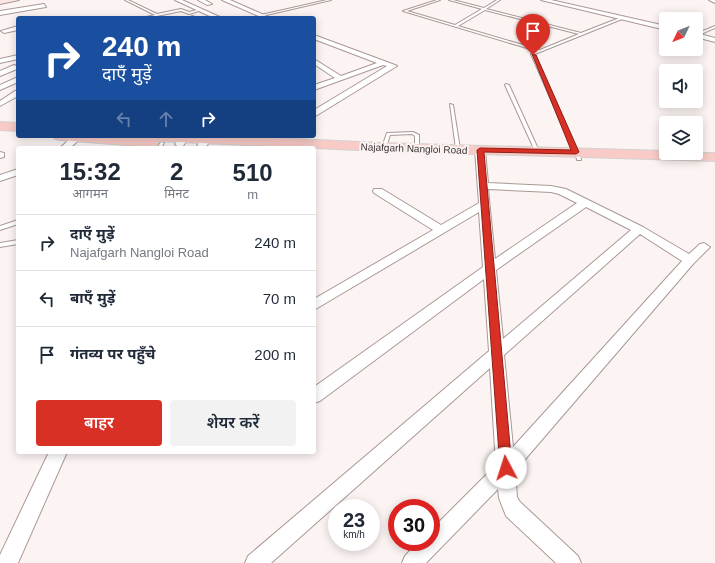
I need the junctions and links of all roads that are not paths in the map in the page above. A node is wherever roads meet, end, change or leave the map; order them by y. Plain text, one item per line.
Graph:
1 (15, 0) edge
2 (126, 0) edge
3 (178, 0) edge
4 (201, 0) edge
5 (225, 0) edge
6 (330, 0) edge
7 (439, 0) edge
8 (450, 0) edge
9 (499, 0) edge
10 (544, 0) edge
11 (0, 2) edge
12 (234, 4) junction
13 (44, 6) dead end
14 (221, 6) dead end
15 (484, 9) junction
16 (201, 10) junction
17 (0, 13) edge
18 (157, 15) junction
19 (152, 16) edge
20 (214, 16) edge
21 (262, 16) edge
22 (268, 16) edge
23 (621, 18) junction
24 (456, 26) junction
25 (659, 26) edge
26 (715, 27) edge
27 (16, 28) edge
28 (1, 31) edge
29 (703, 32) edge
30 (581, 34) junction
31 (703, 37) edge
32 (316, 38) edge
33 (715, 40) edge
34 (327, 42) junction
35 (316, 45) edge
36 (540, 51) junction
37 (16, 57) edge
38 (0, 61) edge
39 (316, 62) edge
40 (383, 63) junction
41 (0, 67) edge
42 (16, 67) edge
43 (0, 74) edge
44 (341, 79) junction
45 (16, 80) edge
46 (507, 85) dead end
47 (316, 87) edge
48 (0, 88) edge
49 (16, 94) edge
50 (16, 100) edge
51 (0, 104) edge
52 (451, 105) dead end
53 (316, 113) edge
54 (0, 126) edge
55 (16, 127) edge
56 (0, 131) edge
57 (16, 133) edge
58 (76, 138) edge
59 (97, 138) edge
60 (145, 138) edge
61 (184, 139) edge
62 (157, 141) edge
63 (270, 142) edge
64 (202, 144) edge
65 (67, 146) edge
66 (316, 146) edge
67 (316, 146) edge
68 (350, 149) junction
69 (458, 149) junction
70 (420, 150) junction
71 (316, 151) edge
72 (537, 151) junction
73 (481, 154) junction
74 (577, 156) junction
75 (715, 157) edge
76 (715, 164) edge
77 (16, 173) edge
78 (0, 178) edge
79 (482, 186) junction
80 (378, 191) dead end
81 (584, 203) junction
82 (484, 205) junction
83 (16, 223) edge
84 (0, 228) edge
85 (441, 230) junction
86 (639, 230) junction
87 (16, 242) edge
88 (0, 245) edge
89 (704, 247) dead end
90 (689, 261) junction
91 (489, 269) junction
92 (316, 304) edge
93 (497, 354) junction
94 (316, 395) edge
95 (57, 454) edge
96 (506, 468) junction
97 (568, 562) edge
98 (7, 563) edge
99 (255, 563) edge
100 (412, 563) edge

1 - 11 street
2 - 18 lane
3 - 16 street
4 - 16 street
5 - 12 street
6 - 22 lane
7 - 24 lane
8 - 15 lane
9 - 15 lane
10 - 23 street
12 - 14 street
12 - 21 street
13 - 17 street
15 - 24 lane
15 - 30 lane
16 - 18 lane
16 - 20 street
18 - 19 lane
23 - 25 street
23 - 30 lane
24 - 36 lane
26 - 29 lane
27 - 28 street
30 - 36 lane
31 - 33 street
32 - 34 street
34 - 35 street
34 - 40 street
36 - 74 lane
37 - 38 street
39 - 44 street
40 - 44 street
40 - 53 street
41 - 42 street
42 - 43 street
44 - 47 street
45 - 48 street
46 - 72 lane
49 - 51 street
50 - 51 street
52 - 69 lane
54 - 55 main road
56 - 57 main road
58 - 65 street
59 - 62 main road
60 - 62 main road, Najafgarh Nangloi Road
61 - 62 main road, Najafgarh Nangloi Road
61 - 64 main road, Najafgarh Nangloi Road
63 - 64 main road, Najafgarh Nangloi Road
63 - 66 main road, Najafgarh Nangloi Road
67 - 68 main road, Najafgarh Nangloi Road
68 - 70 main road
68 - 70 main road, Najafgarh Nangloi Road
68 - 71 main road
69 - 70 main road, Najafgarh Nangloi Road
69 - 73 main road, Najafgarh Nangloi Road
70 - 73 main road
72 - 73 main road, Najafgarh Nangloi Road
72 - 74 main road, Najafgarh Nangloi Road
73 - 74 main road
73 - 79 street
74 - 75 main road, Najafgarh Nangloi Road
74 - 76 main road
77 - 78 street
79 - 81 street
79 - 82 street
80 - 85 street
81 - 86 street
81 - 91 street
82 - 85 street
82 - 91 street
83 - 84 lane
85 - 92 street
86 - 90 street
86 - 93 street
87 - 88 lane
89 - 90 street
90 - 96 street
91 - 93 street
91 - 94 street
93 - 96 street
93 - 99 street
95 - 98 street
96 - 97 street
96 - 100 street

